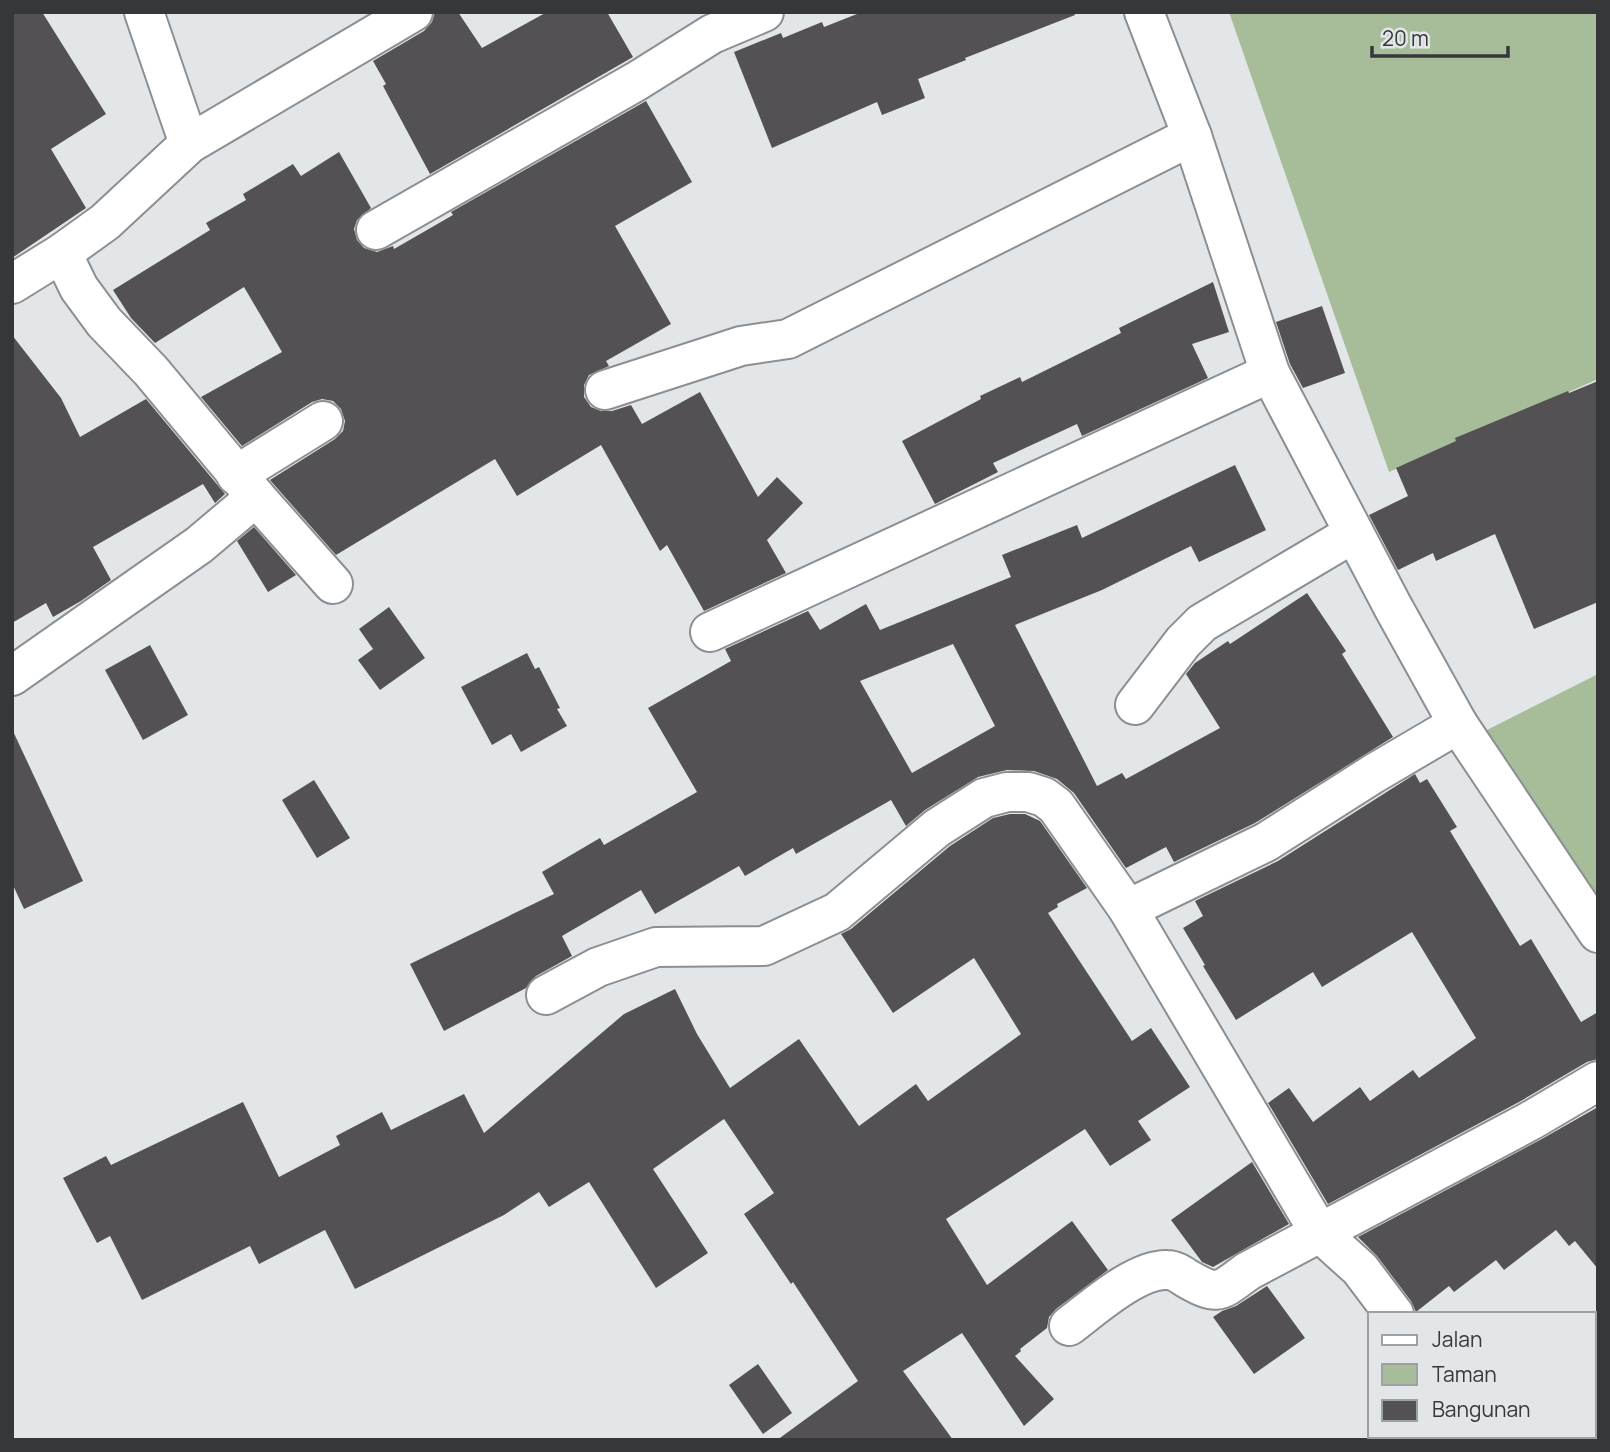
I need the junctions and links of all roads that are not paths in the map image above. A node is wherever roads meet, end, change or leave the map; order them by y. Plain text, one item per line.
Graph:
1 (144, 12) edge
2 (413, 12) edge
3 (764, 12) edge
4 (1144, 12) edge
5 (1192, 136) junction
6 (189, 144) junction
7 (376, 230) dead end
8 (62, 253) junction
9 (12, 285) edge
10 (1270, 373) junction
11 (605, 390) dead end
12 (323, 421) dead end
13 (246, 486) junction
14 (1354, 533) junction
15 (333, 584) dead end
16 (710, 632) dead end
17 (12, 676) edge
18 (1135, 705) dead end
19 (1458, 724) junction
20 (1128, 909) junction
21 (1598, 933) edge
22 (546, 995) dead end
23 (1598, 1081) edge
24 (1319, 1232) junction
25 (1392, 1312) edge
26 (1069, 1326) dead end

1 - 6 street
2 - 6 street
3 - 7 street
4 - 5 street
5 - 10 street
5 - 11 street
6 - 8 street
8 - 9 street
8 - 13 street
10 - 14 street
10 - 16 street
12 - 13 street
13 - 15 street
13 - 17 street
14 - 18 street
14 - 19 street
19 - 20 street
19 - 21 street
20 - 22 street
20 - 24 street
23 - 24 street
24 - 25 street
24 - 26 street

